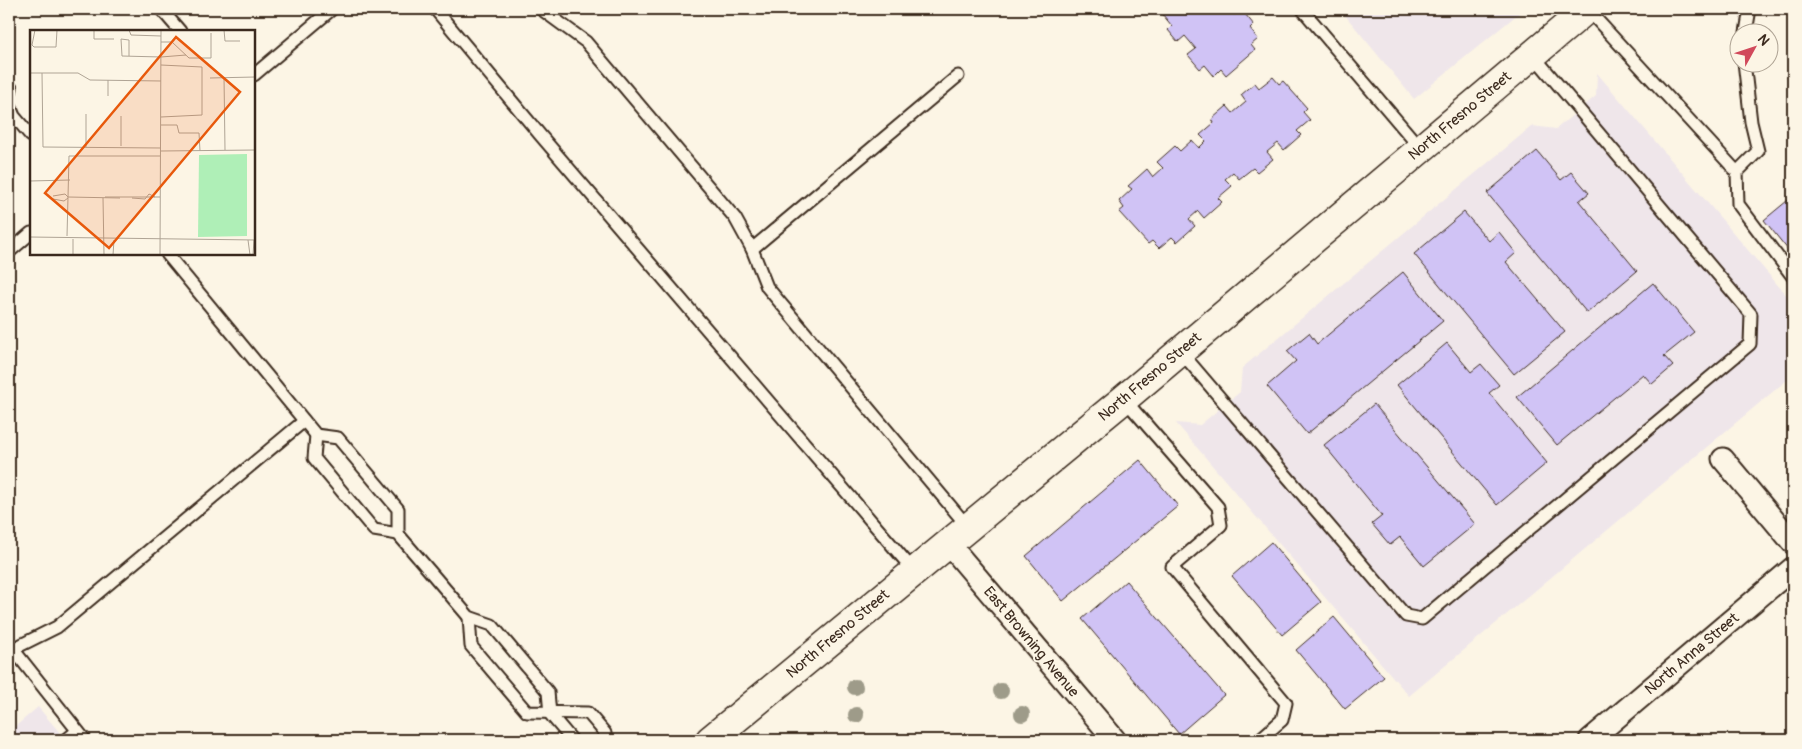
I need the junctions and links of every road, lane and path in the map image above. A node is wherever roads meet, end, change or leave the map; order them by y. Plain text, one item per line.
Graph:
1 (161, 9) edge
2 (332, 9) edge
3 (435, 9) edge
4 (542, 9) edge
5 (564, 9) edge
6 (1302, 9) edge
7 (1587, 9) edge
8 (1750, 9) edge
9 (554, 16) junction
10 (1748, 22) edge
11 (179, 30) edge
12 (1533, 55) junction
13 (1745, 72) edge
14 (255, 74) edge
15 (958, 76) dead end
16 (9, 104) edge
17 (30, 135) edge
18 (1421, 149) junction
19 (1736, 172) junction
20 (30, 234) edge
21 (752, 249) junction
22 (9, 252) edge
23 (168, 255) edge
24 (1793, 277) edge
25 (1181, 351) junction
26 (1124, 399) junction
27 (304, 421) junction
28 (316, 435) junction
29 (1723, 459) dead end
30 (398, 534) junction
31 (958, 535) junction
32 (1793, 543) edge
33 (1793, 568) edge
34 (914, 571) junction
35 (469, 617) junction
36 (10, 648) edge
37 (550, 714) junction
38 (78, 731) junction
39 (66, 740) edge
40 (86, 740) edge
41 (572, 740) edge
42 (604, 740) edge
43 (710, 740) edge
44 (1115, 740) edge
45 (1259, 740) edge
46 (1590, 740) edge

1 - 11 lane
2 - 14 lane
3 - 34 lane
4 - 9 lane
5 - 9 lane
6 - 18 lane
7 - 12 main road, North Fresno Street
7 - 19 lane
8 - 10 lane
9 - 21 lane
12 - 18 main road, North Fresno Street
12 - 25 lane
13 - 19 lane
15 - 21 lane
16 - 17 lane
18 - 25 main road, North Fresno Street
19 - 24 lane
20 - 22 lane
21 - 31 lane
23 - 27 lane
25 - 26 main road, North Fresno Street
26 - 31 main road, North Fresno Street
26 - 45 lane
27 - 28 lane
27 - 36 lane
28 - 30 lane
28 - 30 lane
29 - 32 street
30 - 35 lane
31 - 34 main road, North Fresno Street
31 - 44 street, East Browning Avenue
33 - 46 street, North Anna Street
34 - 43 main road, North Fresno Street
35 - 37 lane
35 - 37 lane
36 - 38 lane
37 - 41 lane
37 - 42 lane
38 - 39 lane
38 - 40 lane

